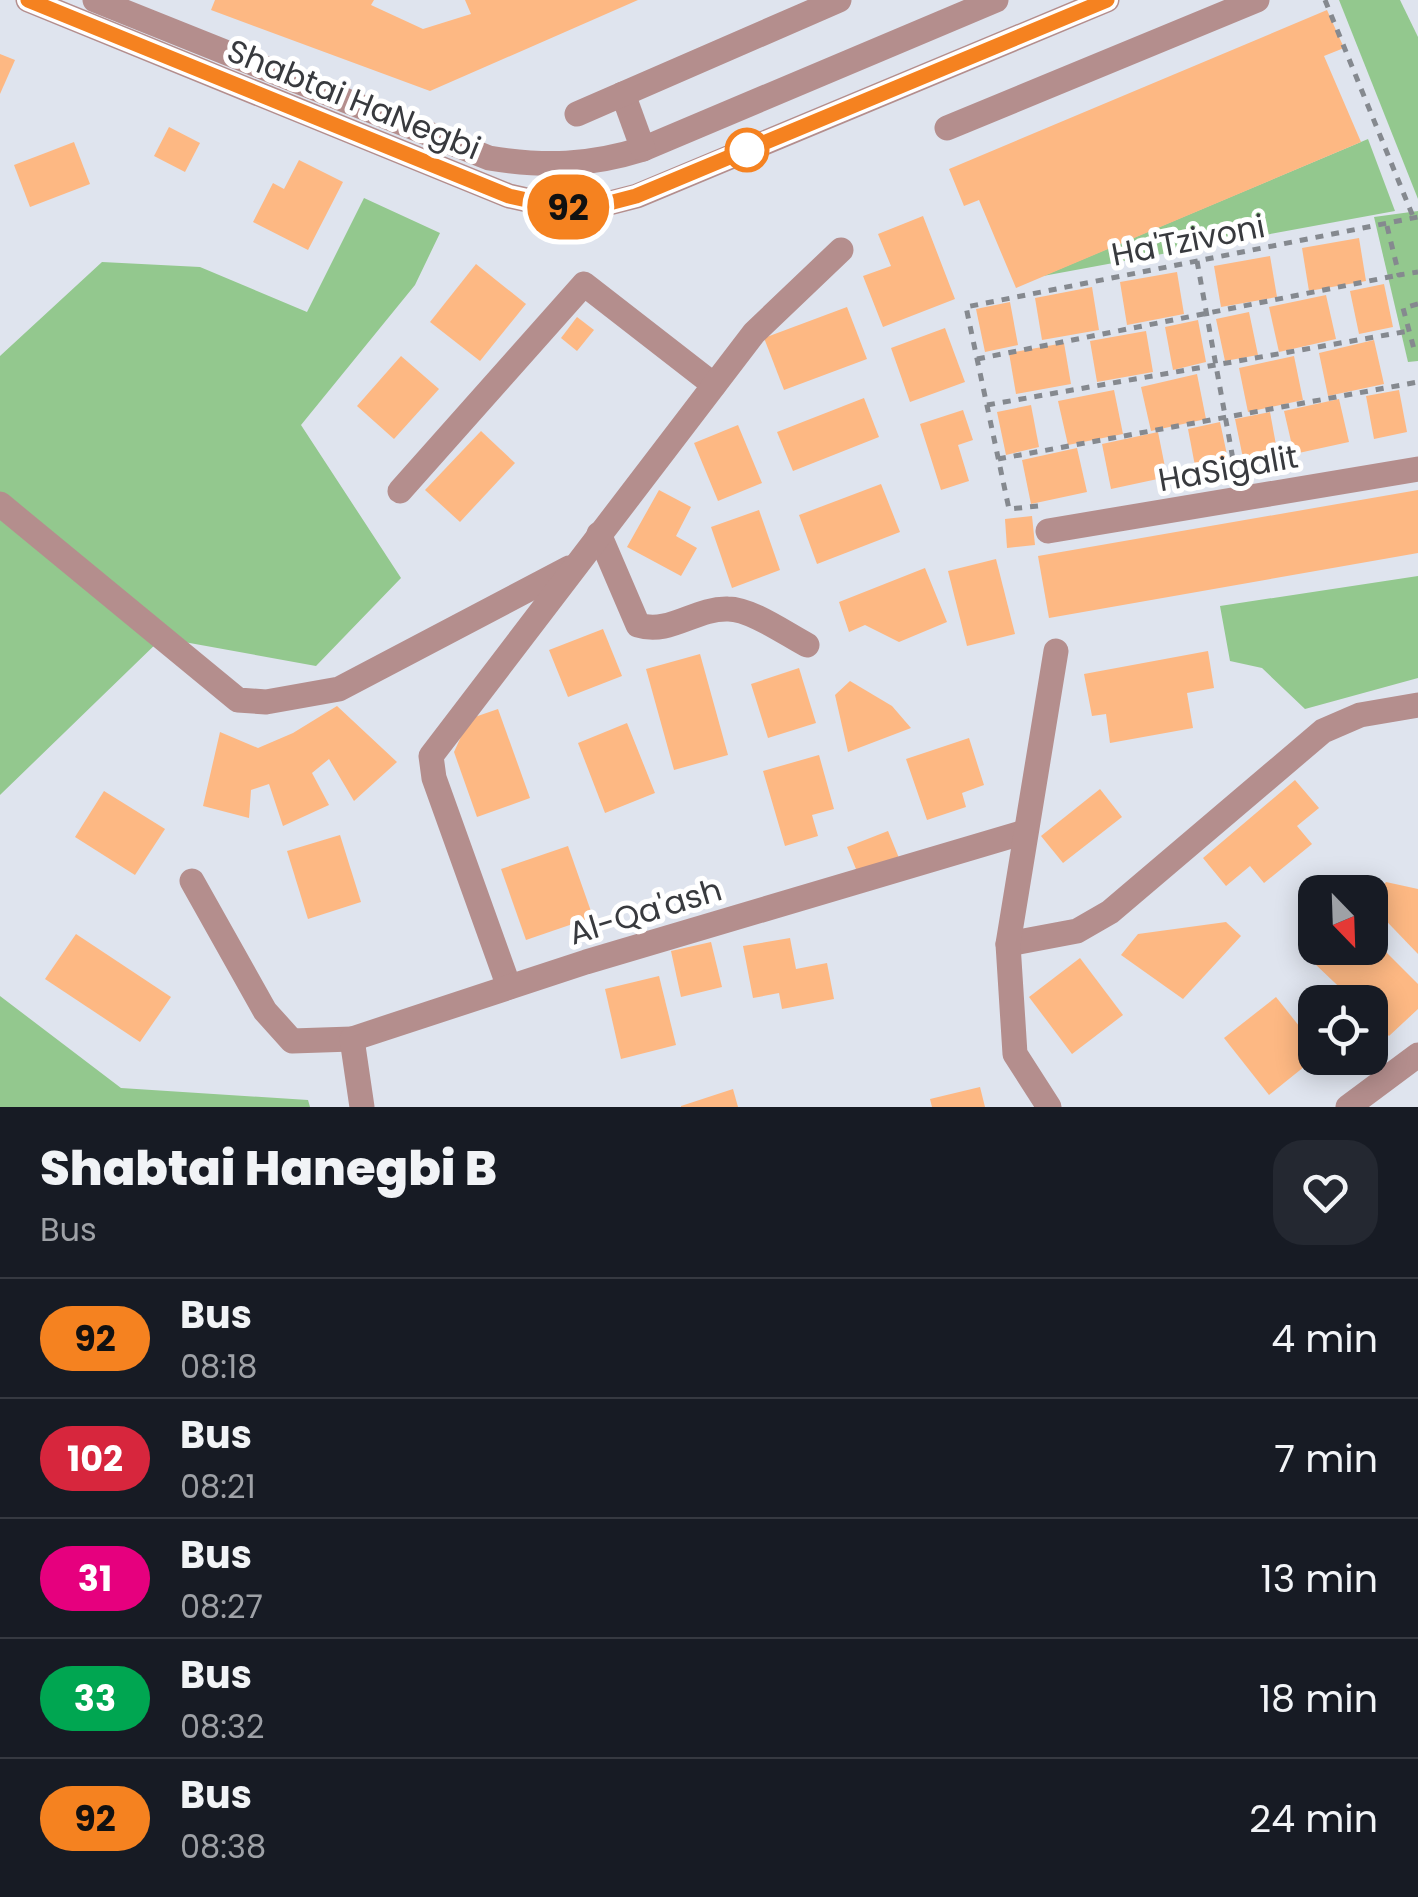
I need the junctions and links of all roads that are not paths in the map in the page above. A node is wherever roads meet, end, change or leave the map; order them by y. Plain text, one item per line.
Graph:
1 (28, 0) edge
2 (95, 0) edge
3 (839, 0) edge
4 (996, 0) edge
5 (1107, 0) edge
6 (1257, 0) edge
7 (622, 94) junction
8 (577, 114) dead end
9 (946, 128) dead end
10 (642, 149) junction
11 (841, 250) dead end
12 (714, 385) junction
13 (1418, 468) edge
14 (400, 491) dead end
15 (0, 504) edge
16 (1048, 531) dead end
17 (599, 534) junction
18 (576, 564) junction
19 (807, 645) dead end
20 (1056, 650) dead end
21 (1418, 705) edge
22 (1025, 832) junction
23 (192, 881) dead end
24 (1008, 944) junction
25 (509, 988) junction
26 (352, 1039) junction
27 (1418, 1055) edge
28 (362, 1107) edge
29 (1048, 1107) edge
30 (1348, 1107) edge

1 - 5 street, Shabtai HaNegbi
2 - 10 street, Shabtai HaNegbi
3 - 7 street
4 - 10 street, Shabtai HaNegbi
6 - 9 street
7 - 8 street
7 - 10 street
11 - 12 street
12 - 14 street
12 - 17 street
13 - 16 street, HaSigalit
15 - 18 street
17 - 18 street
17 - 19 street
18 - 25 street
20 - 22 street
21 - 24 street
22 - 24 street
22 - 25 street, Al-Qa'ash
23 - 26 street, Al-Qa'ash
24 - 29 street
25 - 26 street, Al-Qa'ash
26 - 28 street
27 - 30 street

